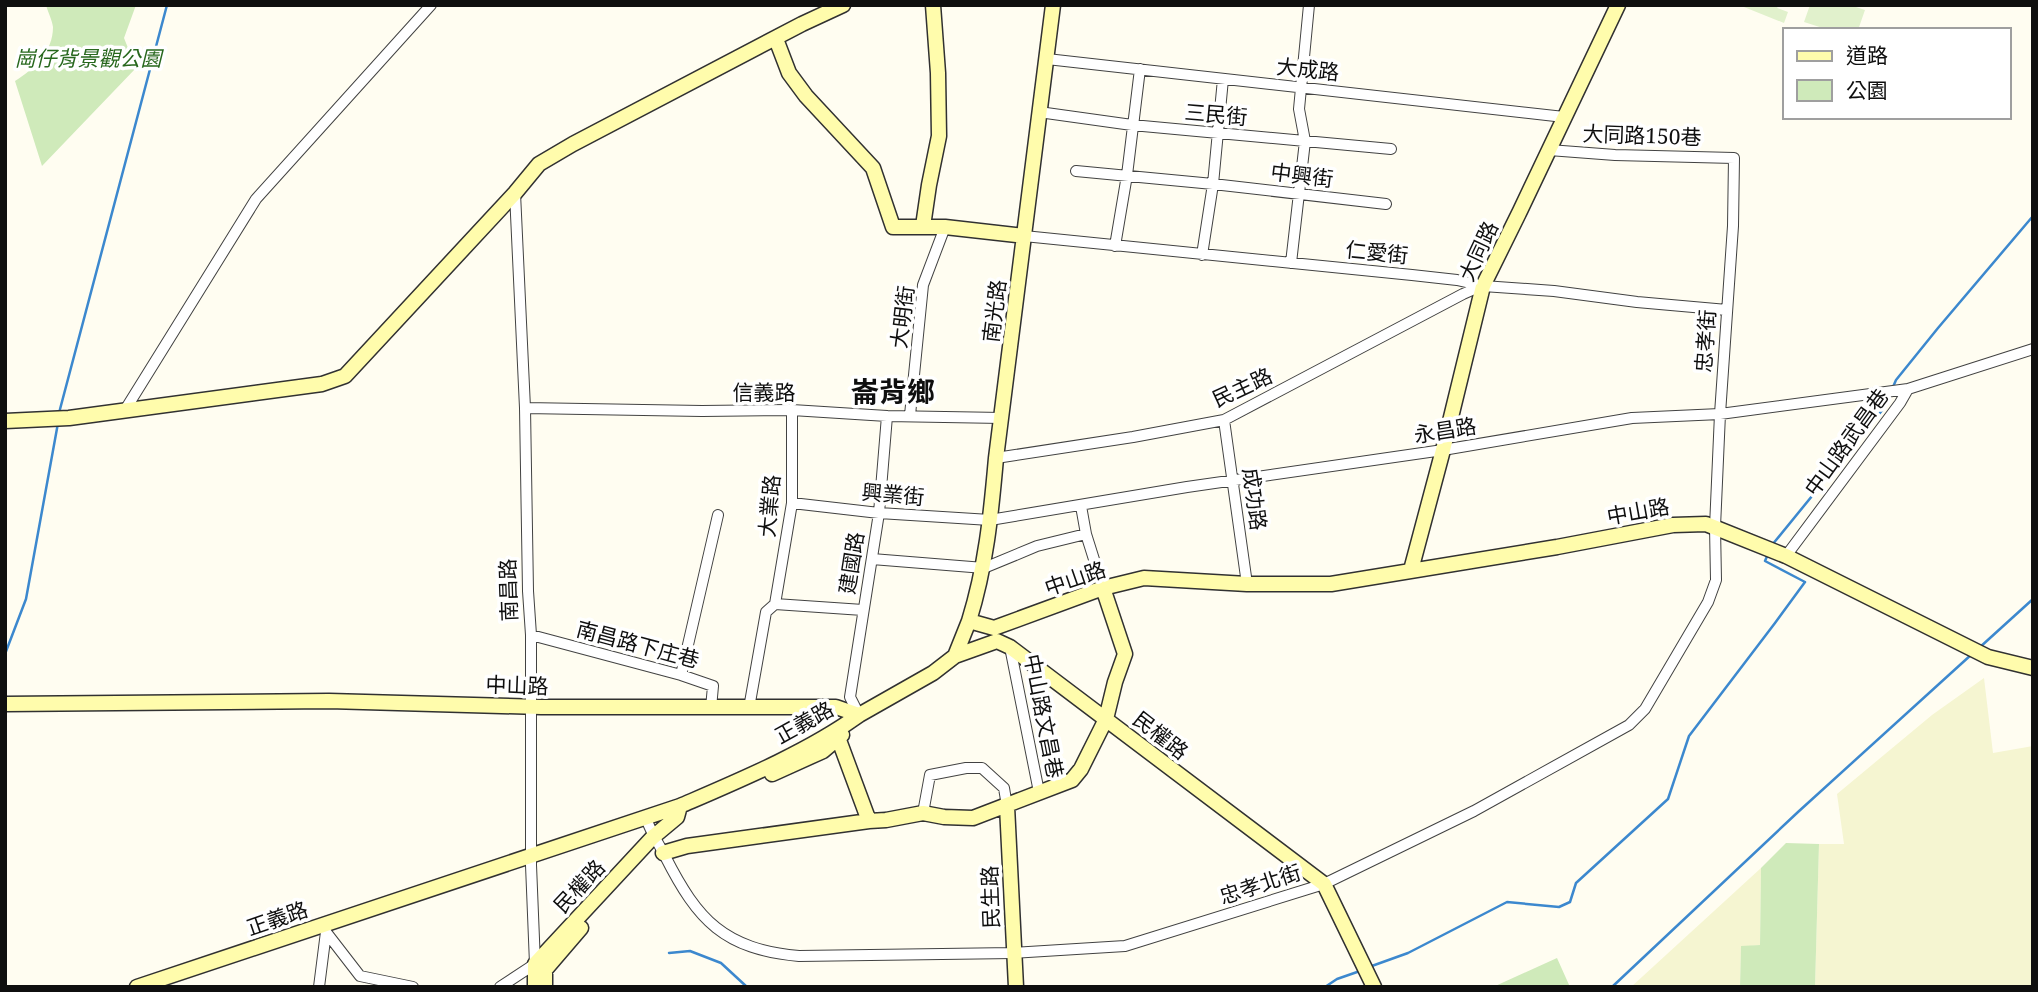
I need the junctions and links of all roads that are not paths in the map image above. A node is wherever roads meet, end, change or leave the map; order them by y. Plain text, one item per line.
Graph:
1 (431, 5) edge
2 (843, 5) edge
3 (933, 5) edge
4 (1053, 5) edge
5 (1309, 5) edge
6 (1618, 5) edge
7 (776, 39) junction
8 (1047, 59) junction
9 (1140, 69) junction
10 (1223, 79) junction
11 (1300, 87) junction
12 (1039, 112) junction
13 (1564, 117) junction
14 (1132, 125) junction
15 (1218, 134) junction
16 (1305, 141) junction
17 (1391, 149) dead end
18 (1549, 150) junction
19 (1734, 158) joint
20 (1076, 171) dead end
21 (1127, 175) junction
22 (1213, 184) junction
23 (514, 193) junction
24 (1300, 194) junction
25 (1386, 204) dead end
26 (923, 226) junction
27 (945, 227) junction
28 (1024, 236) junction
29 (1115, 246) junction
30 (1202, 255) junction
31 (1291, 263) junction
32 (1457, 280) junction
33 (1482, 286) junction
34 (1463, 294) junction
35 (1727, 310) junction
36 (2033, 349) edge
37 (1908, 389) junction
38 (525, 408) junction
39 (125, 410) junction
40 (792, 410) junction
41 (1720, 414) junction
42 (910, 415) junction
43 (887, 416) junction
44 (1002, 418) junction
45 (1224, 420) junction
46 (5, 421) edge
47 (1443, 450) junction
48 (996, 458) junction
49 (1233, 480) junction
50 (792, 503) junction
51 (1081, 506) junction
52 (879, 513) junction
53 (718, 515) dead end
54 (990, 520) junction
55 (1715, 527) junction
56 (1086, 534) junction
57 (1786, 556) junction
58 (872, 559) junction
59 (984, 568) junction
60 (1411, 570) junction
61 (1247, 584) junction
62 (1103, 589) junction
63 (775, 604) junction
64 (863, 610) junction
65 (969, 621) junction
66 (531, 635) junction
67 (1000, 639) junction
68 (955, 656) junction
69 (2033, 668) edge
70 (681, 675) junction
71 (5, 704) edge
72 (531, 706) junction
73 (712, 708) junction
74 (750, 708) junction
75 (859, 715) junction
76 (1106, 719) junction
77 (837, 735) junction
78 (1040, 792) junction
79 (1007, 806) junction
80 (678, 812) junction
81 (923, 813) junction
82 (869, 821) junction
83 (649, 827) junction
84 (663, 853) junction
85 (531, 861) junction
86 (1324, 884) junction
87 (325, 928) junction
88 (1013, 953) junction
89 (540, 967) junction
90 (363, 982) edge
91 (138, 987) edge
92 (163, 987) edge
93 (318, 987) edge
94 (413, 987) edge
95 (500, 987) edge
96 (535, 987) edge
97 (545, 987) edge
98 (1016, 987) edge
99 (1374, 987) edge

1 - 39 street
2 - 7 street
3 - 26 street
4 - 8 street, 南光路
5 - 11 street
6 - 13 street, 大同路
7 - 23 street
7 - 26 street
8 - 9 street, 大成路
8 - 12 street, 南光路
9 - 10 street, 大成路
9 - 14 street
10 - 11 street, 大成路
10 - 15 street
11 - 13 street, 大成路
11 - 16 street
12 - 14 street, 三民街
12 - 28 street, 南光路
13 - 18 street, 大同路
14 - 15 street, 三民街
14 - 21 street
15 - 16 street, 三民街
15 - 22 street
16 - 17 street, 三民街
16 - 24 street
18 - 19 street, 大同路150巷
18 - 33 street, 大同路
19 - 35 street, 忠孝街
20 - 21 street
21 - 22 street
21 - 29 street
22 - 24 street, 中興街
22 - 30 street
23 - 38 street, 南昌路
23 - 39 street
24 - 25 street, 中興街
24 - 31 street
26 - 27 street
27 - 28 street
27 - 42 street, 大明街
28 - 29 street, 仁愛街
28 - 44 street, 南光路
29 - 30 street, 仁愛街
30 - 31 street, 仁愛街
31 - 32 street, 仁愛街
32 - 33 street, 仁愛街
32 - 34 street
33 - 34 street, 民主路
33 - 35 street, 仁愛街
33 - 47 street, 大同路
34 - 45 street, 民主路
35 - 41 street, 忠孝街
36 - 37 street, 中山路武昌巷
37 - 41 street, 永昌路
37 - 57 street, 中山路武昌巷
38 - 40 street, 信義路
38 - 66 street, 南昌路
39 - 46 street
40 - 43 street, 信義路
40 - 50 street, 大業路
41 - 47 street, 永昌路
41 - 55 street, 忠孝街
42 - 43 street, 信義路
42 - 44 street, 信義路
43 - 52 street, 建國路
44 - 48 street, 南光路
45 - 48 street, 民主路
45 - 49 street, 成功路
47 - 49 street, 永昌路
47 - 60 street, 大同路
48 - 54 street, 南光路
49 - 51 street, 永昌路
49 - 61 street, 成功路
50 - 52 street, 興業街
50 - 63 street, 大業路
51 - 54 street, 永昌路
51 - 56 street
52 - 54 street, 興業街
52 - 58 street, 建國路
53 - 70 street
54 - 59 street, 南光路
55 - 57 street, 中山路
55 - 60 street, 中山路
55 - 86 street, 忠孝北街
56 - 59 street
56 - 62 street
57 - 69 street, 中山路
58 - 59 street
58 - 64 street, 建國路
59 - 65 street, 南光路
60 - 61 street, 中山路
61 - 62 street, 中山路
62 - 67 street, 中山路
62 - 76 street
63 - 64 street
63 - 74 street, 大業路
64 - 75 street, 建國路
65 - 67 street
65 - 68 street, 南光路
66 - 70 street, 南昌路下庄巷
66 - 72 street, 南昌路
67 - 68 street, 中山路
67 - 76 street
67 - 78 street, 中山路文昌巷
68 - 75 street, 中山路
70 - 73 street, 南昌路下庄巷
71 - 72 street, 中山路
72 - 73 street, 中山路
72 - 85 street, 南昌路
73 - 74 street, 中山路
74 - 75 street, 中山路
75 - 77 street, 正義路
76 - 78 street, 民權路
76 - 86 street, 民權路
77 - 80 street, 正義路
77 - 82 street
78 - 79 street, 民權路
79 - 81 street, 民權路
79 - 81 street
79 - 88 street, 民生路
80 - 83 street, 民權路
80 - 83 street, 正義路
81 - 82 street, 民權路
82 - 84 street, 民權路
83 - 84 street, 忠孝北街
83 - 85 street, 正義路
83 - 89 street, 民權路
84 - 88 street, 忠孝北街
85 - 87 street, 正義路
85 - 89 street, 南昌路
86 - 88 street, 忠孝北街
86 - 99 street, 民權路
87 - 90 street
87 - 91 street, 正義路
87 - 92 street, 正義路
87 - 93 street
88 - 98 street, 民生路
89 - 95 street
89 - 96 street, 南昌路
89 - 97 street, 南昌路
90 - 94 street

